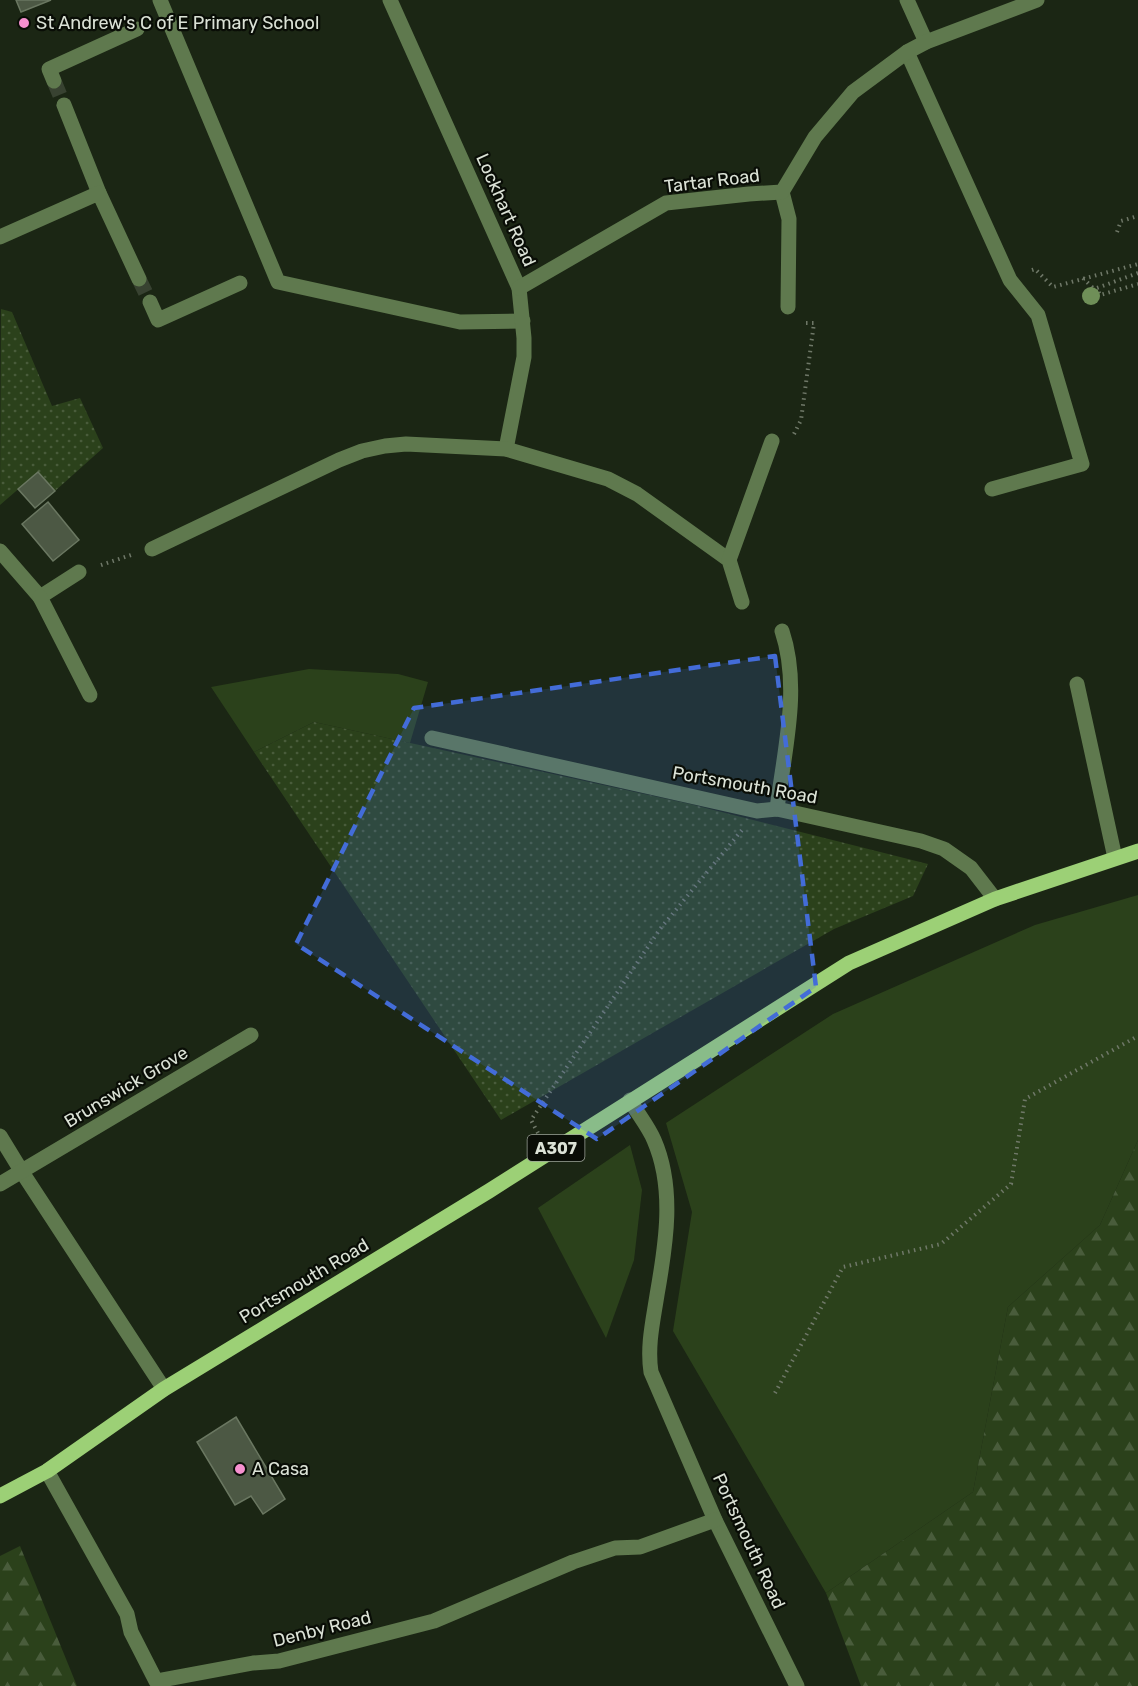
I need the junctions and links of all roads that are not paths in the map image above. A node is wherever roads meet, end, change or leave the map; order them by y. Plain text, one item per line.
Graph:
1 (160, 0) edge
2 (390, 0) edge
3 (907, 0) edge
4 (1036, 0) edge
5 (137, 29) dead end
6 (926, 42) junction
7 (906, 52) junction
8 (54, 81) dead end
9 (64, 105) tunnel mouth
10 (782, 192) junction
11 (99, 193) junction
12 (0, 237) edge
13 (139, 279) tunnel mouth
14 (240, 283) dead end
15 (519, 288) junction
16 (150, 302) tunnel mouth
17 (788, 307) road end
18 (523, 321) junction
19 (772, 441) road end
20 (506, 449) junction
21 (992, 489) dead end
22 (152, 549) road end
23 (0, 551) edge
24 (729, 560) junction
25 (79, 572) road end
26 (40, 597) junction
27 (742, 602) dead end
28 (782, 631) dead end
29 (1077, 684) dead end
30 (90, 695) dead end
31 (432, 738) dead end
32 (777, 809) junction
33 (1138, 851) edge
34 (1115, 858) junction
35 (995, 899) junction
36 (251, 1035) dead end
37 (630, 1100) junction
38 (0, 1136) edge
39 (22, 1172) junction
40 (0, 1184) edge
41 (164, 1389) junction
42 (47, 1471) junction
43 (0, 1496) edge
44 (716, 1520) junction
45 (158, 1683) edge
46 (797, 1686) edge

1 - 18 street
2 - 15 street, Lockhart Road
3 - 6 street
4 - 6 street, Tartar Road
5 - 8 street
6 - 7 street, Tartar Road
7 - 10 street, Tartar Road
7 - 21 street
9 - 11 street
10 - 15 street, Tartar Road
10 - 17 street
11 - 12 street
11 - 13 street
14 - 16 street
15 - 18 street, Lockhart Road
18 - 20 street, Lockhart Road
19 - 24 street
20 - 22 street
20 - 24 street
23 - 26 street
24 - 27 street
25 - 26 street
26 - 30 street
28 - 32 street
29 - 34 street
31 - 32 street, Portsmouth Road
32 - 35 street, Portsmouth Road
33 - 34 main road, Portsmouth Road / A307
34 - 35 main road, Portsmouth Road / A307
35 - 37 main road, Portsmouth Road / A307
36 - 39 street, Brunswick Grove
37 - 41 main road, Portsmouth Road / A307
37 - 44 street, Portsmouth Road
38 - 39 street
39 - 40 street, Brunswick Grove
39 - 41 street
41 - 42 main road, Portsmouth Road / A307
42 - 43 main road, Portsmouth Road / A307
42 - 45 street, Denby Road
44 - 45 street, Denby Road
44 - 46 street, Portsmouth Road

